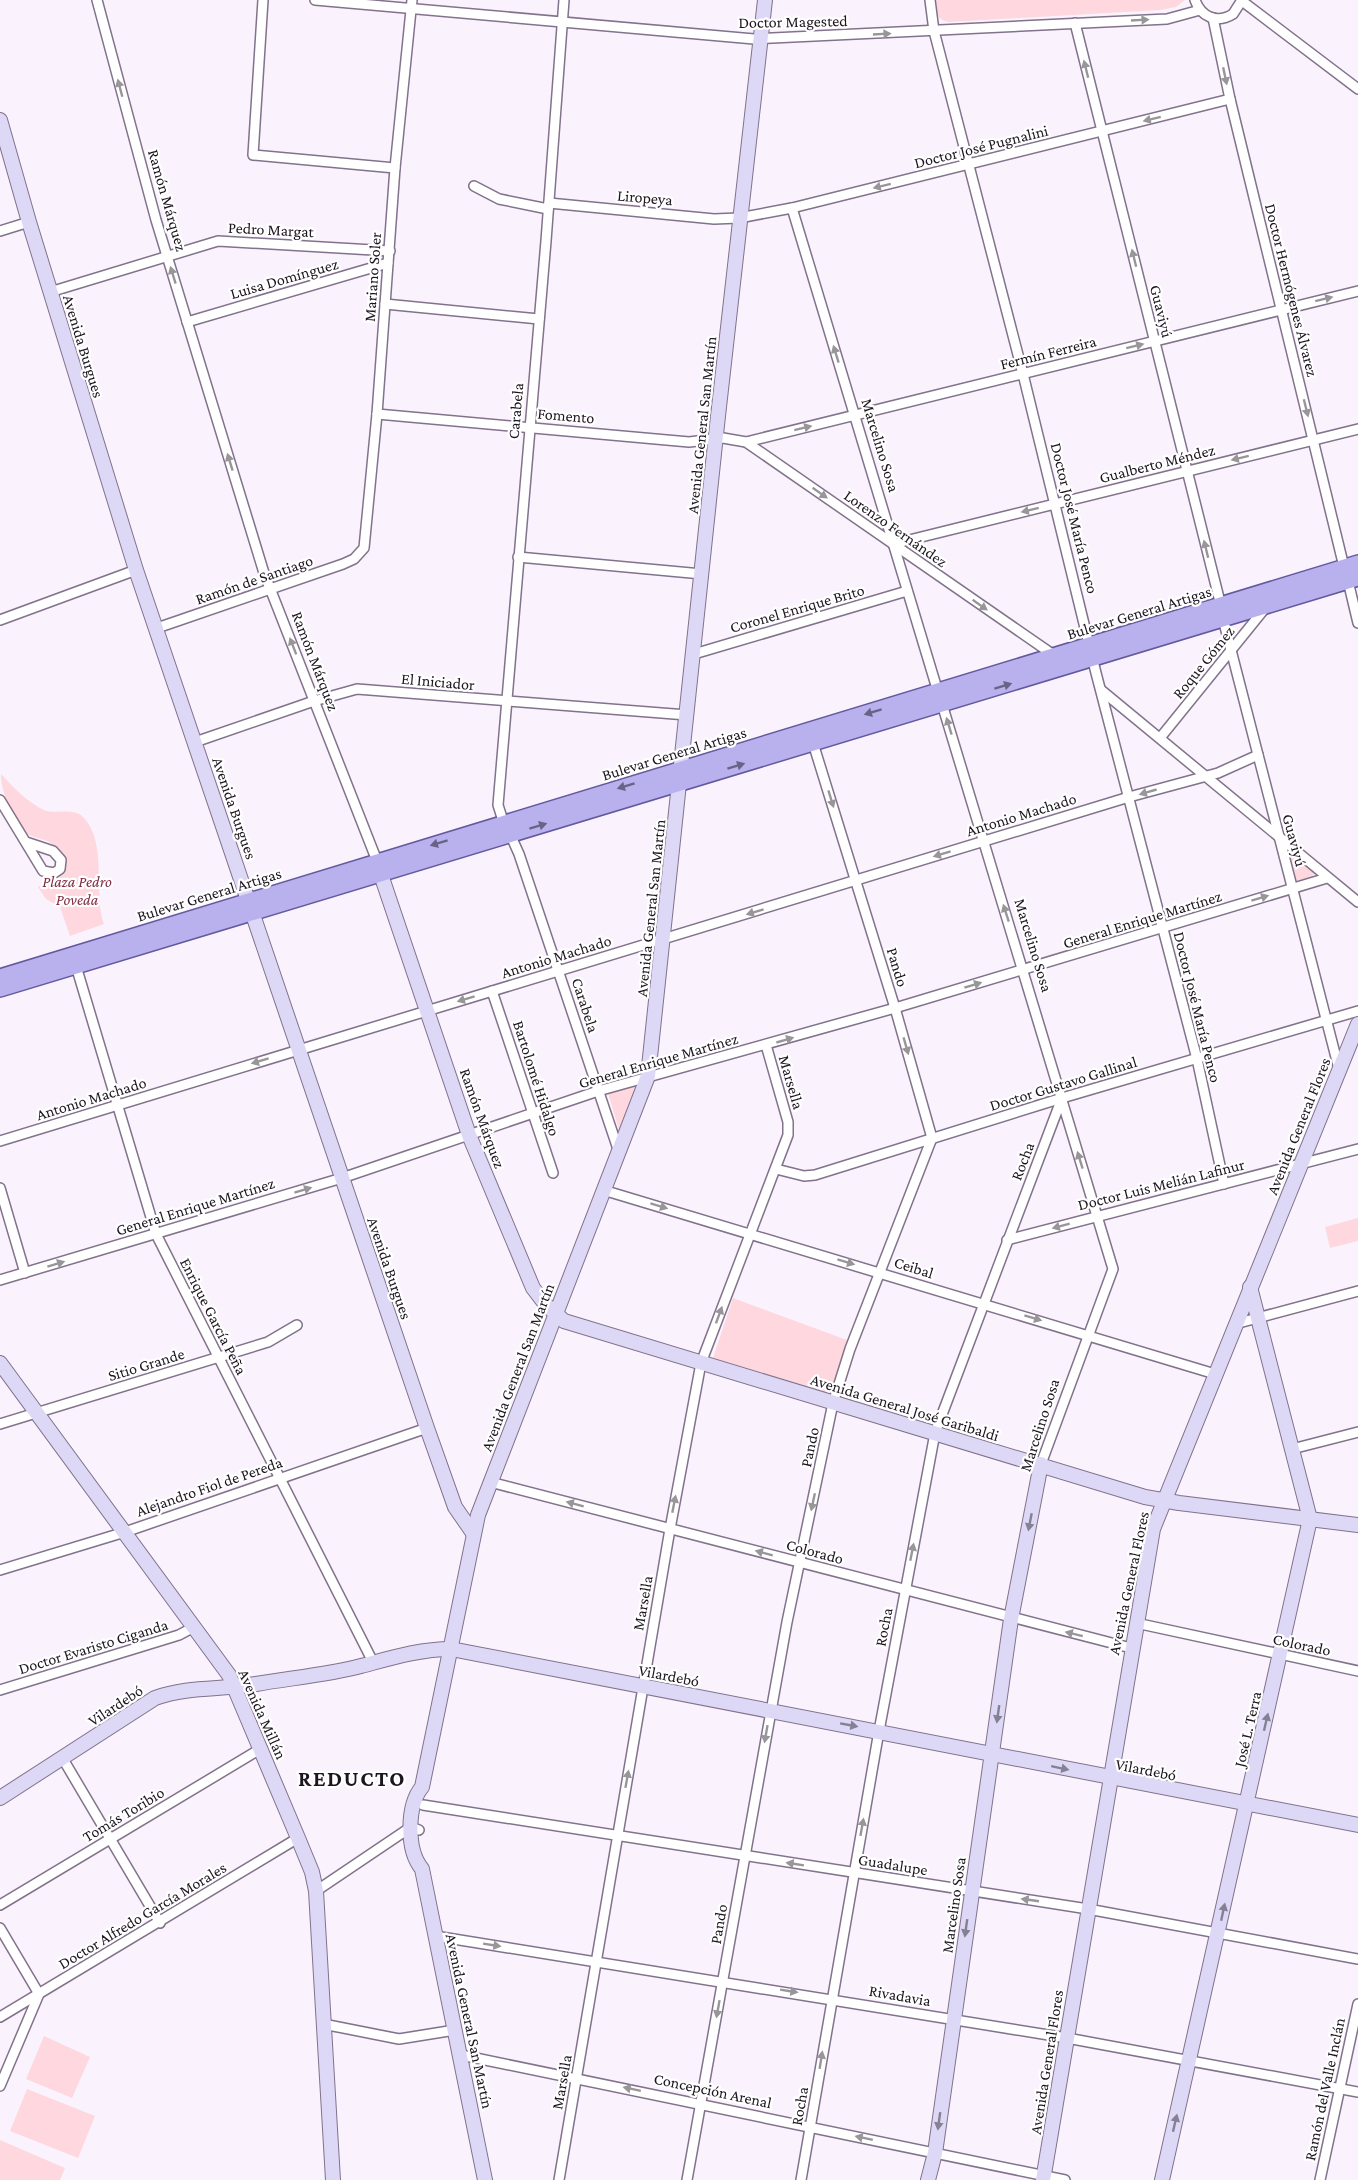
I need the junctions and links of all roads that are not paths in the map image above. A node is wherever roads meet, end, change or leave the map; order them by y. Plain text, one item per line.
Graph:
1 (97, 0) edge
2 (263, 0) edge
3 (315, 0) edge
4 (564, 0) edge
5 (765, 0) edge
6 (930, 0) edge
7 (1196, 0) edge
8 (1242, 0) edge
9 (412, 4) edge
10 (1200, 10) junction
11 (1213, 18) junction
12 (562, 21) junction
13 (1075, 23) junction
14 (934, 31) junction
15 (761, 39) junction
16 (1358, 88) edge
17 (1230, 99) junction
18 (0, 120) edge
19 (1102, 132) junction
20 (969, 165) junction
21 (395, 168) junction
22 (474, 186) dead end
23 (548, 206) junction
24 (792, 208) junction
25 (739, 218) junction
26 (28, 222) junction
27 (0, 231) edge
28 (390, 251) junction
29 (167, 256) junction
30 (388, 263) junction
31 (1358, 291) edge
32 (50, 292) junction
33 (385, 304) junction
34 (1282, 310) junction
35 (539, 319) junction
36 (187, 322) junction
37 (1155, 341) junction
38 (1023, 374) junction
39 (377, 414) junction
40 (855, 416) junction
41 (529, 427) junction
42 (1358, 429) edge
43 (715, 439) junction
44 (1314, 439) junction
45 (746, 442) junction
46 (1187, 471) junction
47 (1056, 503) junction
48 (893, 544) junction
49 (359, 555) joint
50 (518, 557) junction
51 (136, 570) junction
52 (1352, 572) edge
53 (702, 574) junction
54 (271, 589) junction
55 (907, 591) junction
56 (1268, 605) junction
57 (1222, 612) junction
58 (0, 620) edge
59 (1358, 623) edge
60 (157, 628) junction
61 (1091, 652) junction
62 (1232, 652) junction
63 (694, 654) junction
64 (1056, 656) junction
65 (1101, 690) junction
66 (940, 698) junction
67 (314, 701) junction
68 (507, 702) junction
69 (687, 715) junction
70 (1160, 738) junction
71 (195, 742) junction
72 (813, 743) junction
73 (1258, 755) junction
74 (681, 776) junction
75 (1204, 776) junction
76 (1129, 797) junction
77 (0, 800) edge
78 (507, 829) junction
79 (1278, 837) junction
80 (26, 842) dead end
81 (984, 842) junction
82 (379, 867) junction
83 (1327, 878) junction
84 (855, 881) junction
85 (1293, 888) junction
86 (1358, 902) edge
87 (251, 907) junction
88 (1163, 929) junction
89 (663, 940) junction
90 (76, 966) junction
91 (1024, 969) junction
92 (559, 971) junction
93 (2, 981) edge
94 (492, 991) junction
95 (895, 1008) junction
96 (1358, 1011) edge
97 (427, 1012) junction
98 (1328, 1020) junction
99 (1358, 1024) edge
100 (766, 1045) junction
101 (298, 1049) junction
102 (1197, 1059) junction
103 (1339, 1069) junction
104 (648, 1076) junction
105 (598, 1091) junction
106 (1062, 1098) junction
107 (118, 1106) junction
108 (533, 1113) junction
109 (469, 1135) junction
110 (932, 1138) junction
111 (0, 1141) edge
112 (1358, 1149) edge
113 (619, 1152) junction
114 (1300, 1164) junction
115 (776, 1169) junction
116 (553, 1173) dead end
117 (342, 1178) junction
118 (1224, 1184) junction
119 (0, 1188) edge
120 (603, 1190) junction
121 (1097, 1216) junction
122 (156, 1234) junction
123 (750, 1234) junction
124 (1007, 1240) junction
125 (880, 1272) junction
126 (26, 1273) junction
127 (0, 1280) edge
128 (1250, 1287) junction
129 (1358, 1291) edge
130 (982, 1303) junction
131 (556, 1314) junction
132 (1258, 1317) junction
133 (1235, 1324) junction
134 (297, 1325) dead end
135 (1088, 1334) junction
136 (219, 1359) junction
137 (0, 1363) edge
138 (701, 1363) junction
139 (1215, 1374) junction
140 (833, 1403) junction
141 (36, 1413) junction
142 (0, 1424) edge
143 (427, 1428) junction
144 (1358, 1432) edge
145 (935, 1433) junction
146 (1292, 1449) junction
147 (1041, 1464) junction
148 (278, 1478) junction
149 (490, 1482) junction
150 (454, 1501) junction
151 (1163, 1501) junction
152 (478, 1515) junction
153 (1310, 1519) junction
154 (1358, 1525) edge
155 (670, 1529) junction
156 (125, 1532) junction
157 (473, 1533) junction
158 (801, 1563) junction
159 (0, 1570) edge
160 (905, 1590) junction
161 (1011, 1618) junction
162 (1136, 1623) junction
163 (194, 1627) junction
164 (451, 1648) junction
165 (1131, 1648) junction
166 (1281, 1655) junction
167 (373, 1662) junction
168 (1358, 1671) edge
169 (234, 1685) junction
170 (643, 1687) junction
171 (0, 1690) edge
172 (770, 1711) junction
173 (879, 1731) junction
174 (262, 1748) junction
175 (993, 1753) junction
176 (63, 1759) junction
177 (1110, 1779) junction
178 (422, 1786) junction
179 (0, 1798) edge
180 (423, 1805) junction
181 (1247, 1805) junction
182 (1358, 1825) edge
183 (415, 1828) junction
184 (617, 1837) junction
185 (298, 1838) junction
186 (110, 1839) junction
187 (746, 1856) junction
188 (854, 1873) junction
189 (316, 1891) junction
190 (971, 1891) junction
191 (0, 1905) edge
192 (1088, 1908) junction
193 (160, 1923) junction
194 (0, 1928) edge
195 (1218, 1934) junction
196 (435, 1936) junction
197 (1358, 1959) edge
198 (596, 1961) junction
199 (723, 1981) junction
200 (39, 1994) junction
201 (832, 1998) junction
202 (1358, 2004) edge
203 (0, 2017) edge
204 (953, 2020) junction
205 (323, 2024) junction
206 (455, 2030) junction
207 (1067, 2038) junction
208 (461, 2055) junction
209 (1190, 2061) junction
210 (577, 2077) junction
211 (0, 2086) edge
212 (1341, 2089) junction
213 (1358, 2092) edge
214 (701, 2103) junction
215 (810, 2126) junction
216 (935, 2153) junction
217 (1044, 2178) edge
218 (333, 2180) edge
219 (485, 2180) edge
220 (560, 2180) edge
221 (687, 2180) edge
222 (801, 2180) edge
223 (928, 2180) edge
224 (1065, 2180) edge
225 (1162, 2180) edge
226 (1320, 2180) edge

29 -> 1 street, Ramón Márquez
2 - 21 street
3 - 9 street, Doctor Magested
4 - 12 street, Carabela
5 - 15 street, Avenida General San Martín
6 - 14 street, Doctor José María Penco
7 - 10 street
8 - 11 street
8 - 16 street
9 - 12 street, Doctor Magested
9 - 21 street, Mariano Soler
10 - 11 street
13 -> 10 street, Doctor Magested
11 -> 17 street, Doctor Hermógenes Álvarez
12 - 15 street, Doctor Magested
12 - 23 street, Carabela
13 - 14 street, Doctor Magested
19 -> 13 street, Guaviyú
15 -> 14 street, Doctor Magested
14 - 20 street, Doctor José María Penco
15 - 25 street, Avenida General San Martín
17 -> 19 street, Doctor José Pugnalini
17 - 34 street, Doctor Hermógenes Álvarez
18 - 26 street, Avenida Burgues
19 - 20 street, Doctor José Pugnalini
37 -> 19 street, Guaviyú
20 -> 24 street, Doctor José Pugnalini
20 - 38 street, Doctor José María Penco
21 - 28 street, Mariano Soler
22 - 23 street, Liropeya
23 - 25 street, Liropeya
23 - 35 street, Carabela
24 - 25 street, Doctor José Pugnalini
40 -> 24 street, Marcelino Sosa
25 - 43 street, Avenida General San Martín
26 - 27 street
26 - 32 street, Avenida Burgues
28 - 29 street, Pedro Margat
28 - 30 street, Mariano Soler
29 - 32 street, Pedro Margat
36 -> 29 street, Ramón Márquez
30 - 33 street, Mariano Soler
30 - 36 street, Luisa Domínguez
34 -> 31 street, Fermín Ferreira
32 - 51 street, Avenida Burgues
33 - 35 street
33 - 39 street, Mariano Soler
34 - 37 street, Fermín Ferreira
34 -> 44 street, Doctor Hermógenes Álvarez
35 - 41 street, Carabela
54 -> 36 street, Ramón Márquez
38 -> 37 street, Fermín Ferreira
37 - 46 street, Guaviyú
38 - 40 street, Fermín Ferreira
38 - 47 street, Doctor José María Penco
39 - 41 street, Fomento
39 - 49 street, Mariano Soler
45 -> 40 street, Fermín Ferreira
40 - 48 street, Marcelino Sosa
41 - 43 street, Fomento
41 - 50 street, Carabela
42 - 44 street, Gualberto Méndez
43 - 45 street, Lorenzo Fernández
43 - 53 street, Avenida General San Martín
44 -> 46 street, Gualberto Méndez
44 - 52 street, Doctor Hermógenes Álvarez
45 -> 48 street, Lorenzo Fernández
46 - 47 street, Gualberto Méndez
57 -> 46 street, Guaviyú
47 -> 48 street, Gualberto Méndez
47 - 61 street, Doctor José María Penco
48 - 55 street, Marcelino Sosa
48 -> 64 street, Lorenzo Fernández
49 - 54 street, Ramón de Santiago
50 - 53 street
50 - 68 street, Carabela
51 - 58 street
51 - 60 street, Avenida Burgues
52 - 56 main road, Bulevar General Artigas
52 - 57 main road, Bulevar General Artigas
52 - 59 street, Doctor Hermógenes Álvarez
53 - 63 street, Avenida General San Martín
54 - 60 street, Ramón de Santiago
67 -> 54 street, Ramón Márquez
55 - 63 street, Coronel Enrique Brito
55 - 66 street, Marcelino Sosa
56 - 57 main road, Bulevar General Artigas
56 - 62 street, Roque Gómez
57 - 61 main road, Bulevar General Artigas
57 - 62 street, Guaviyú
60 - 71 street, Avenida Burgues
61 - 64 main road, Bulevar General Artigas
61 - 65 street, Doctor José María Penco
66 -> 61 main road, Bulevar General Artigas
62 - 70 street, Roque Gómez
62 - 73 street, Guaviyú
63 - 69 street, Avenida General San Martín
64 - 66 main road, Bulevar General Artigas
65 - 70 street
65 - 76 street, Doctor José María Penco
66 - 72 main road, Bulevar General Artigas
66 -> 74 main road, Bulevar General Artigas
81 -> 66 street, Marcelino Sosa
67 - 68 street, El Iniciador
67 - 71 street, El Iniciador
67 - 82 street, Ramón Márquez
68 - 69 street, El Iniciador
68 - 78 street, Carabela
69 - 74 street, Avenida General San Martín
70 - 75 street
71 - 87 street, Avenida Burgues
74 -> 72 main road, Bulevar General Artigas
72 -> 84 street, Pando
73 - 75 street, Antonio Machado
73 - 79 street, Guaviyú
74 - 78 main road, Bulevar General Artigas
74 - 89 street, Avenida General San Martín
75 -> 76 street, Antonio Machado
75 - 79 street
76 - 81 street, Antonio Machado
76 - 88 street, Doctor José María Penco
77 - 80 street
78 - 82 main road, Bulevar General Artigas
78 - 92 street, Carabela
79 - 83 street
79 - 85 street, Guaviyú
81 -> 84 street, Antonio Machado
91 -> 81 street, Marcelino Sosa
82 - 87 main road, Bulevar General Artigas
82 - 97 street, Ramón Márquez
83 - 85 street, General Enrique Martínez
83 - 86 street
84 -> 89 street, Antonio Machado
84 - 95 street, Pando
88 -> 85 street, General Enrique Martínez
85 - 98 street, Guaviyú
87 - 90 main road, Bulevar General Artigas
87 - 93 main road, Bulevar General Artigas
87 - 101 street, Avenida Burgues
88 - 91 street, General Enrique Martínez
88 - 102 street, Doctor José María Penco
89 - 92 street, Antonio Machado
89 - 104 street, Avenida General San Martín
90 - 93 main road, Bulevar General Artigas
90 - 107 street, Enrique García Peña
95 -> 91 street, General Enrique Martínez
91 - 106 street, Marcelino Sosa
92 - 94 street, Antonio Machado
92 - 105 street, Carabela
94 -> 97 street, Antonio Machado
94 - 108 street, Bartolomé Hidalgo
100 -> 95 street, General Enrique Martínez
95 -> 110 street, Pando
96 - 98 street, Doctor Gustavo Gallinal
97 - 101 street, Antonio Machado
97 - 109 street, Ramón Márquez
98 - 102 street, Doctor Gustavo Gallinal
98 - 103 street, Guaviyú
99 - 103 street, Avenida General Flores
100 - 104 street, General Enrique Martínez
100 - 115 street, Marsella
101 -> 107 street, Antonio Machado
101 - 117 street, Avenida Burgues
102 - 106 street, Doctor Gustavo Gallinal
102 - 118 street, Doctor José María Penco
103 - 114 street, Avenida General Flores
104 - 105 street, General Enrique Martínez
104 - 113 street, Avenida General San Martín
105 - 108 street, General Enrique Martínez
105 - 113 street, Carabela
106 - 110 street, Doctor Gustavo Gallinal
121 -> 106 street, Marcelino Sosa
106 - 124 street, Rocha
107 - 111 street, Antonio Machado
107 - 122 street, Enrique García Peña
108 - 109 street, General Enrique Martínez
108 - 116 street, Bartolomé Hidalgo
109 - 117 street, General Enrique Martínez
109 - 131 street, Ramón Márquez
110 - 115 street, Doctor Gustavo Gallinal
110 - 125 street, Pando
112 - 114 street, Doctor Luis Melián Lafinur
113 - 120 street, Avenida General San Martín
114 - 118 street, Doctor Luis Melián Lafinur
114 - 128 street, Avenida General Flores
115 - 123 street, Marsella
122 -> 117 street, General Enrique Martínez
117 - 143 street, Avenida Burgues
118 - 121 street, Doctor Luis Melián Lafinur
119 - 126 street
120 -> 123 street, Ceibal
120 - 131 street, Avenida General San Martín
121 -> 124 street, Doctor Luis Melián Lafinur
121 - 135 street, Marcelino Sosa
126 -> 122 street, General Enrique Martínez
122 - 136 street, Enrique García Peña
123 -> 125 street, Ceibal
138 -> 123 street, Marsella
124 - 130 street, Rocha
125 - 130 street, Ceibal
125 - 140 street, Pando
126 - 127 street, General Enrique Martínez
128 - 132 street, José L. Terra
128 - 133 street, Avenida General Flores
129 - 132 street
130 -> 135 street, Ceibal
130 - 145 street, Rocha
131 - 138 street, Avenida General José Garibaldi
131 - 149 street, Avenida General San Martín
132 - 133 street
132 - 146 street, José L. Terra
133 - 139 street, Avenida General Flores
134 - 136 street, Sitio Grande
135 - 139 street, Ceibal
135 - 147 street, Marcelino Sosa
136 - 141 street, Sitio Grande
136 - 148 street, Enrique García Peña
137 - 141 street, Avenida Millán
138 - 140 street, Avenida General José Garibaldi
155 -> 138 street, Marsella
139 - 151 street, Avenida General Flores
140 - 145 street, Avenida General José Garibaldi
140 -> 158 street, Pando
141 - 142 street, Sitio Grande
141 - 156 street, Avenida Millán
143 - 148 street, Alejandro Fiol de Pereda
143 - 150 street, Avenida Burgues
144 - 146 street
145 - 147 street, Avenida General José Garibaldi
160 -> 145 street, Rocha
146 - 153 street, José L. Terra
147 - 151 street, Avenida General José Garibaldi
147 -> 161 street, Marcelino Sosa
148 - 156 street, Alejandro Fiol de Pereda
148 - 167 street, Enrique García Peña
149 - 152 street, Avenida General San Martín
155 -> 149 street, Colorado
150 - 152 street
150 - 157 street, Avenida Burgues
151 - 153 street, Avenida General José Garibaldi
151 - 162 street, Avenida General Flores
152 - 157 street, Avenida General San Martín
153 - 154 street, Avenida General José Garibaldi
153 - 166 street, José L. Terra
158 -> 155 street, Colorado
155 - 170 street, Marsella
156 - 159 street, Alejandro Fiol de Pereda
156 - 163 street, Avenida Millán
157 - 164 street, Avenida General San Martín
158 - 160 street, Colorado
158 - 172 street, Pando
160 - 161 street, Colorado
160 - 173 street, Rocha
165 -> 161 street, Colorado
161 -> 175 street, Marcelino Sosa
162 - 165 street, Avenida General Flores
162 - 166 street, Colorado
163 - 169 street, Avenida Millán
163 - 171 street, Doctor Evaristo Ciganda
164 - 167 street, Vilardebó
164 - 170 street, Vilardebó
164 - 178 street, Avenida General San Martín
165 - 177 street, Avenida General Flores
166 - 168 street, Colorado
181 -> 166 street, José L. Terra
167 - 169 street, Vilardebó
169 - 174 street, Avenida Millán
169 - 176 street, Vilardebó
170 - 172 street, Vilardebó
184 -> 170 street, Marsella
172 -> 173 street, Vilardebó
172 -> 187 street, Pando
173 - 175 street, Vilardebó
188 -> 173 street, Rocha
174 - 185 street, Avenida Millán
174 - 186 street, Tomás Toribio
175 -> 177 street, Vilardebó
175 - 190 street, Marcelino Sosa
176 - 179 street, Vilardebó
176 - 186 street
177 - 181 street, Vilardebó
177 - 192 street, Avenida General Flores
178 - 180 street, Avenida General San Martín
178 - 183 street, Avenida General San Martín
180 - 183 street, Avenida General San Martín
180 - 184 street, Guadalupe
181 - 182 street, Vilardebó
195 -> 181 street, José L. Terra
183 - 189 street
183 - 196 street, Avenida General San Martín
184 - 187 street, Guadalupe
184 - 198 street, Marsella
185 - 189 street, Avenida Millán
185 - 193 street, Doctor Alfredo García Morales
186 - 191 street, Tomás Toribio
186 - 193 street
188 -> 187 street, Guadalupe
187 - 199 street, Pando
188 - 190 street, Guadalupe
188 - 201 street, Rocha
189 - 205 street, Avenida Millán
192 -> 190 street, Guadalupe
190 -> 204 street, Marcelino Sosa
192 - 195 street, Guadalupe
192 - 207 street, Avenida General Flores
193 - 200 street, Doctor Alfredo García Morales
194 - 200 street
195 - 197 street, Guadalupe
195 - 209 street, José L. Terra
196 -> 198 street, Rivadavia
196 - 206 street, Avenida General San Martín
198 - 199 street, Rivadavia
198 - 210 street, Marsella
199 -> 201 street, Rivadavia
199 -> 214 street, Pando
200 - 203 street, Doctor Alfredo García Morales
200 - 211 street
201 - 204 street, Rivadavia
215 -> 201 street, Rocha
202 - 212 street, Ramón del Valle Inclán
204 - 207 street, Rivadavia
204 -> 216 street, Marcelino Sosa
205 - 206 street
205 - 218 street, Avenida Millán
206 - 208 street, Avenida General San Martín
207 - 209 street, Rivadavia
207 - 217 street, Avenida General Flores
208 - 210 street, Concepción Arenal
208 - 219 street, Avenida General San Martín
209 - 212 street, Rivadavia
225 -> 209 street, José L. Terra
214 -> 210 street, Concepción Arenal
210 - 220 street, Marsella
212 - 213 street, Rivadavia
212 - 226 street, Ramón del Valle Inclán
214 - 215 street, Concepción Arenal
214 - 221 street, Pando
216 -> 215 street, Concepción Arenal
215 - 222 street, Rocha
216 - 217 street, Concepción Arenal
216 - 223 street, Marcelino Sosa
217 - 224 street, Concepción Arenal

